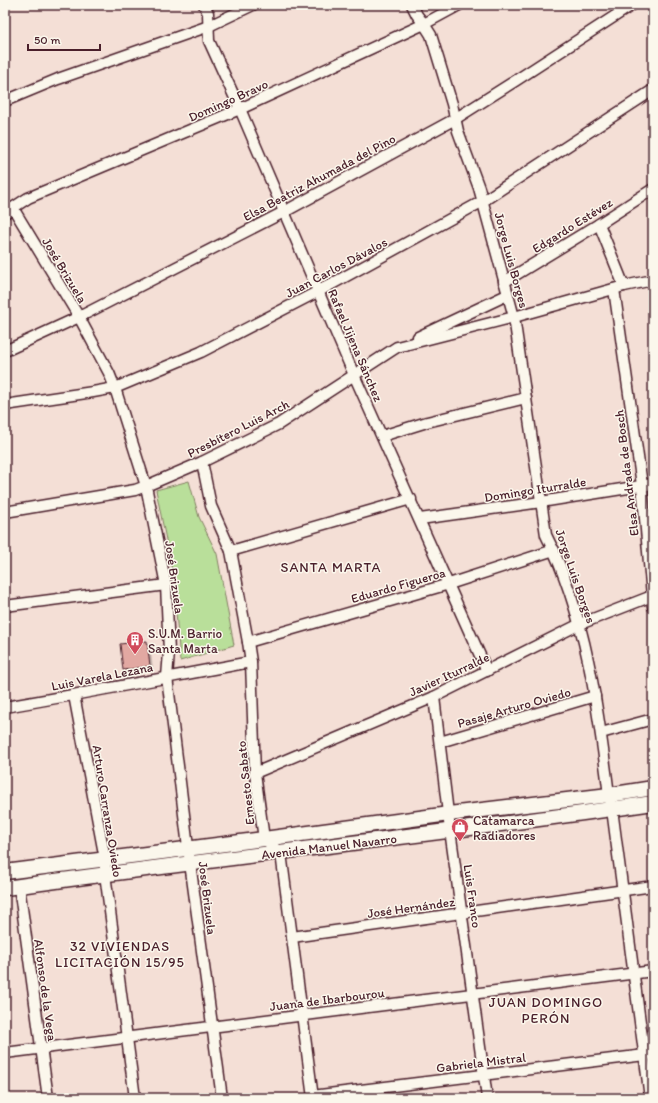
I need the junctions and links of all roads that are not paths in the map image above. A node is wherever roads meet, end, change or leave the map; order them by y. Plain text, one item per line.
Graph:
1 (204, 5) edge
2 (253, 5) edge
3 (412, 5) edge
4 (459, 5) edge
5 (632, 5) edge
6 (424, 24) junction
7 (209, 26) junction
8 (653, 90) edge
9 (5, 101) edge
10 (240, 109) junction
11 (455, 118) junction
12 (653, 189) edge
13 (483, 201) junction
14 (9, 211) edge
15 (284, 212) junction
16 (599, 224) junction
17 (653, 280) edge
18 (504, 282) junction
19 (619, 287) junction
20 (319, 291) junction
21 (507, 295) junction
22 (79, 317) junction
23 (514, 317) junction
24 (397, 347) junction
25 (5, 351) edge
26 (354, 375) junction
27 (115, 388) junction
28 (526, 398) junction
29 (5, 405) edge
30 (382, 436) junction
31 (202, 462) junction
32 (653, 484) edge
33 (642, 485) junction
34 (146, 486) junction
35 (411, 499) junction
36 (541, 502) junction
37 (5, 512) edge
38 (420, 519) junction
39 (554, 550) junction
40 (231, 551) junction
41 (449, 584) junction
42 (166, 585) junction
43 (652, 596) edge
44 (5, 606) edge
45 (653, 607) edge
46 (580, 624) junction
47 (248, 642) junction
48 (251, 662) junction
49 (487, 671) junction
50 (167, 677) junction
51 (74, 695) junction
52 (595, 696) junction
53 (434, 697) junction
54 (5, 707) edge
55 (653, 719) edge
56 (601, 733) junction
57 (440, 742) junction
58 (255, 773) junction
59 (653, 788) edge
60 (609, 795) junction
61 (653, 804) edge
62 (612, 810) junction
63 (448, 814) junction
64 (450, 830) junction
65 (264, 839) junction
66 (189, 848) junction
67 (281, 852) junction
68 (105, 859) junction
69 (190, 863) junction
70 (5, 872) edge
71 (105, 874) junction
72 (653, 886) edge
73 (12, 887) edge
74 (622, 890) junction
75 (462, 913) junction
76 (292, 936) junction
77 (653, 971) edge
78 (634, 973) junction
79 (473, 994) junction
80 (302, 1015) junction
81 (212, 1026) junction
82 (127, 1037) junction
83 (41, 1048) junction
84 (5, 1053) edge
85 (649, 1054) edge
86 (484, 1075) junction
87 (312, 1097) edge
88 (48, 1098) edge
89 (135, 1098) edge
90 (222, 1098) edge
91 (487, 1098) edge
92 (650, 1098) edge

1 - 7 street, Rafael Jijena Sánchez
2 - 7 street
3 - 6 street, Jorge Luis Borges
4 - 6 street, Domingo Bravo
5 - 11 street, Elsa Beatriz Ahumada del Pino
6 - 10 street, Domingo Bravo
6 - 11 street, Jorge Luis Borges
7 - 9 street
7 - 10 street, Rafael Jijena Sánchez
8 - 13 street, Juan Carlos Dávalos
10 - 14 street, Domingo Bravo
10 - 15 street, Rafael Jijena Sánchez
11 - 13 street, Jorge Luis Borges
11 - 15 street, Elsa Beatriz Ahumada del Pino
12 - 16 street, Edgardo Estévez
13 - 18 street, Jorge Luis Borges
13 - 20 street, Juan Carlos Dávalos
14 - 22 street, José Brizuela
15 - 20 street, Rafael Jijena Sánchez
15 - 22 street, Elsa Beatriz Ahumada del Pino
16 - 18 street, Edgardo Estévez
16 - 19 street, Elsa Andrada de Bosch
17 - 19 street, Presbítero Luis Arch
18 - 21 street, Jorge Luis Borges
19 - 23 street, Presbítero Luis Arch
19 - 33 street, Elsa Andrada de Bosch
20 - 26 street, Rafael Jijena Sánchez
20 - 27 street, Juan Carlos Dávalos
21 - 23 street, Jorge Luis Borges
21 - 24 street
22 - 25 street, Elsa Beatriz Ahumada del Pino
22 - 27 street, José Brizuela
23 - 24 street, Presbítero Luis Arch
23 - 28 street, Jorge Luis Borges
24 - 26 street, Presbítero Luis Arch
26 - 30 street, Rafael Jijena Sánchez
26 - 31 street, Presbítero Luis Arch
27 - 29 street, Juan Carlos Dávalos
27 - 34 street, José Brizuela
28 - 30 street
28 - 36 street, Jorge Luis Borges
30 - 35 street, Rafael Jijena Sánchez
31 - 34 street, Presbítero Luis Arch
31 - 40 street, Ernesto Sabato
32 - 33 street, Domingo Iturralde
33 - 36 street, Domingo Iturralde
33 - 43 street, Elsa Andrada de Bosch
34 - 37 street, Presbítero Luis Arch
34 - 42 street, José Brizuela
35 - 38 street, Rafael Jijena Sánchez
35 - 40 street
36 - 38 street, Domingo Iturralde
36 - 39 street, Jorge Luis Borges
38 - 41 street, Rafael Jijena Sánchez
39 - 41 street, Eduardo Figueroa
39 - 46 street, Jorge Luis Borges
40 - 47 street, Ernesto Sabato
41 - 47 street, Eduardo Figueroa
41 - 49 street, Rafael Jijena Sánchez
42 - 44 street
42 - 50 street, José Brizuela
43 - 45 street, Elsa Andrada de Bosch
43 - 46 street, Javier Iturralde
46 - 49 street, Javier Iturralde
46 - 52 street, Jorge Luis Borges
47 - 48 street, Ernesto Sabato
48 - 50 street, Luis Varela Lezana
48 - 58 street, Ernesto Sabato
49 - 53 street, Javier Iturralde
50 - 51 street, Luis Varela Lezana
50 - 66 street, José Brizuela
51 - 54 street, Luis Varela Lezana
51 - 68 street, Arturo Carranza Oviedo
52 - 56 street, Jorge Luis Borges
52 - 57 street, Pasaje Arturo Oviedo
53 - 57 street, Luis Franco
53 - 58 street, Javier Iturralde
55 - 56 street
56 - 60 street, Jorge Luis Borges
57 - 63 street, Luis Franco
58 - 65 street, Ernesto Sabato
59 - 60 main road, Avenida Manuel Navarro
60 - 62 street, Jorge Luis Borges
60 - 63 main road, Avenida Manuel Navarro
61 - 62 main road, Avenida Manuel Navarro
62 - 64 main road, Avenida Manuel Navarro
62 - 74 street, Jorge Luis Borges
63 - 64 street, Luis Franco
63 - 65 main road, Avenida Manuel Navarro
64 - 67 main road, Avenida Manuel Navarro
64 - 75 street, Luis Franco
65 - 66 main road, Avenida Manuel Navarro
65 - 67 street, Ernesto Sabato
66 - 68 main road, Avenida Manuel Navarro
66 - 69 street, José Brizuela
67 - 69 main road, Avenida Manuel Navarro
67 - 76 street
68 - 70 main road, Avenida Manuel Navarro
68 - 71 street, Arturo Carranza Oviedo
69 - 71 main road, Avenida Manuel Navarro
69 - 81 street, José Brizuela
71 - 73 main road, Avenida Manuel Navarro
71 - 82 street, Arturo Carranza Oviedo
72 - 74 street, José Hernández
73 - 83 street, Alfonso de la Vega
74 - 75 street, José Hernández
74 - 78 street, Jorge Luis Borges
75 - 76 street, José Hernández
75 - 79 street, Luis Franco
76 - 80 street
77 - 78 street, Juana de Ibarbourou
78 - 79 street, Juana de Ibarbourou
78 - 85 street, Jorge Luis Borges
79 - 80 street, Juana de Ibarbourou
79 - 86 street, Luis Franco
80 - 81 street, Juana de Ibarbourou
80 - 87 street
81 - 82 street, Juana de Ibarbourou
81 - 90 street, José Brizuela
82 - 83 street, Juana de Ibarbourou
82 - 89 street, Arturo Carranza Oviedo
83 - 84 street, Juana de Ibarbourou
83 - 88 street, Alfonso de la Vega
85 - 86 street, Gabriela Mistral
85 - 92 street, Jorge Luis Borges
86 - 87 street, Gabriela Mistral
86 - 91 street, Luis Franco

